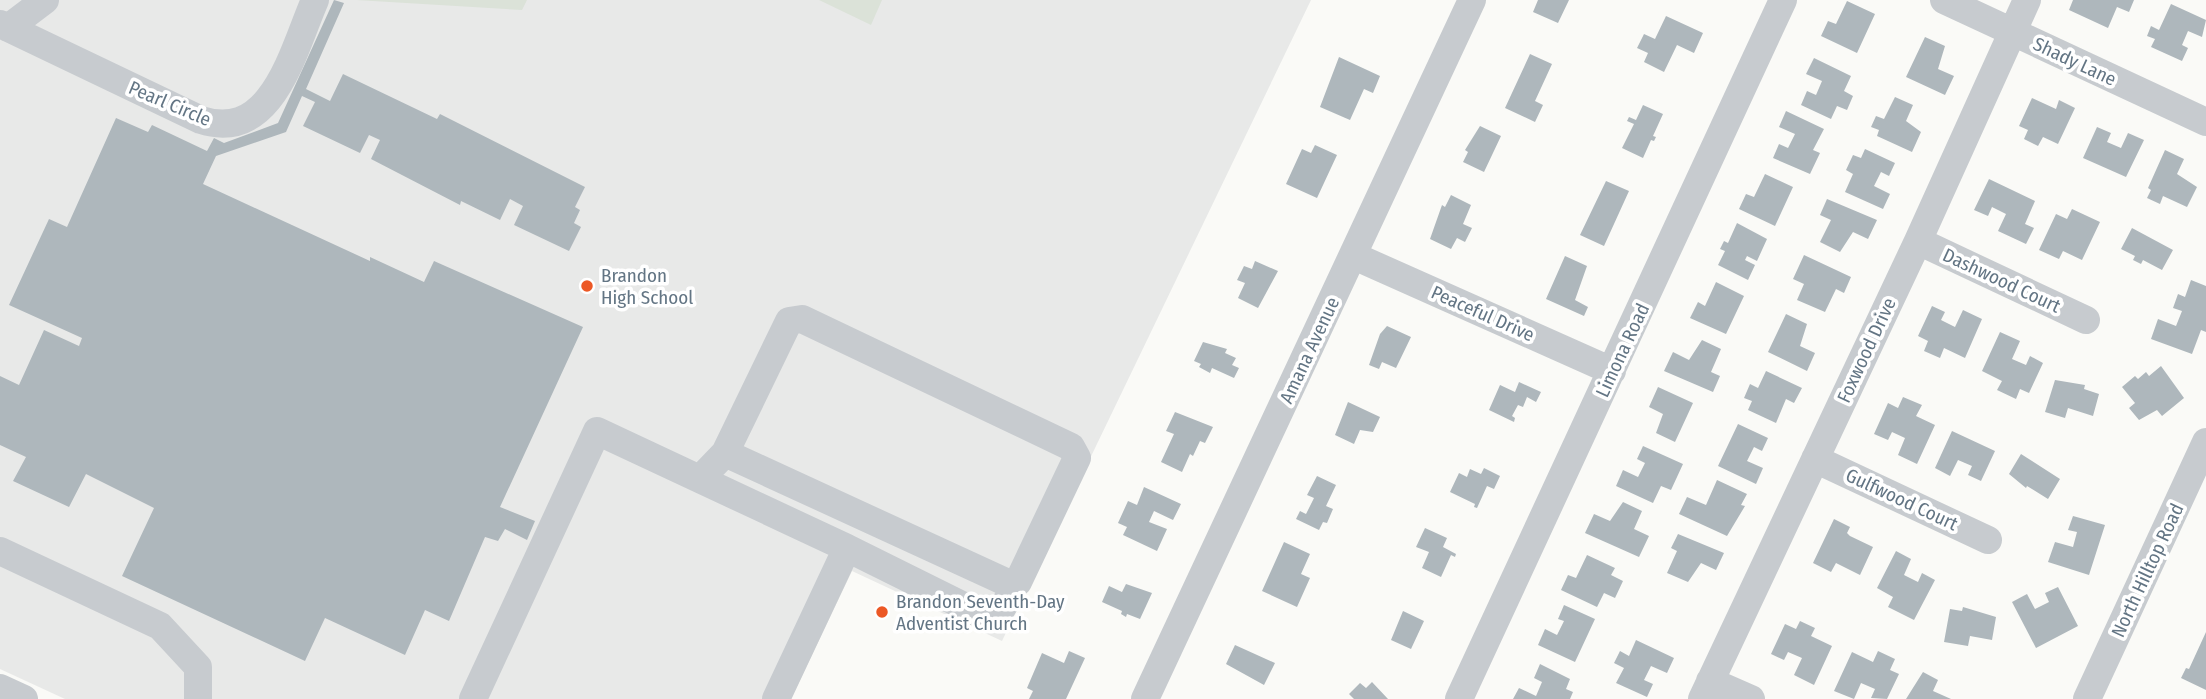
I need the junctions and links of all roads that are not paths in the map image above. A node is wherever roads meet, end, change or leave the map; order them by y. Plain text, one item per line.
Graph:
1 (45, 0) edge
2 (315, 0) edge
3 (1472, 0) edge
4 (1783, 0) edge
5 (1944, 0) edge
6 (2027, 0) edge
7 (4, 26) edge
8 (2012, 32) junction
9 (2206, 122) edge
10 (1918, 241) junction
11 (1354, 256) junction
12 (2086, 320) dead end
13 (1612, 370) junction
14 (2206, 442) edge
15 (725, 453) junction
16 (1815, 459) junction
17 (700, 479) junction
18 (1989, 540) dead end
19 (847, 548) junction
20 (0, 551) edge
21 (1010, 584) junction
22 (0, 688) edge
23 (1706, 690) edge
24 (1152, 697) edge
25 (24, 699) edge
26 (198, 699) edge
27 (473, 699) edge
28 (776, 699) edge
29 (1459, 699) edge
30 (1751, 699) edge
31 (2087, 699) edge

1 - 7 street, Pearl Circle
2 - 7 street, Pearl Circle
3 - 11 street, Amana Avenue
4 - 13 street, Limona Road
5 - 8 street, Shady Lane
6 - 8 street, Foxwood Drive
8 - 9 street, Shady Lane
8 - 10 street, Foxwood Drive
10 - 12 street, Dashwood Court
10 - 16 street, Foxwood Drive
11 - 13 street, Peaceful Drive
11 - 24 street, Amana Avenue
13 - 29 street, Limona Road
14 - 31 street, North Hilltop Road
15 - 17 street
15 - 21 street
15 - 21 street
16 - 18 street, Gulfwood Court
16 - 23 street, Foxwood Drive
17 - 19 street
17 - 27 street
19 - 21 street
19 - 28 street
20 - 26 street
22 - 25 street
23 - 30 street

